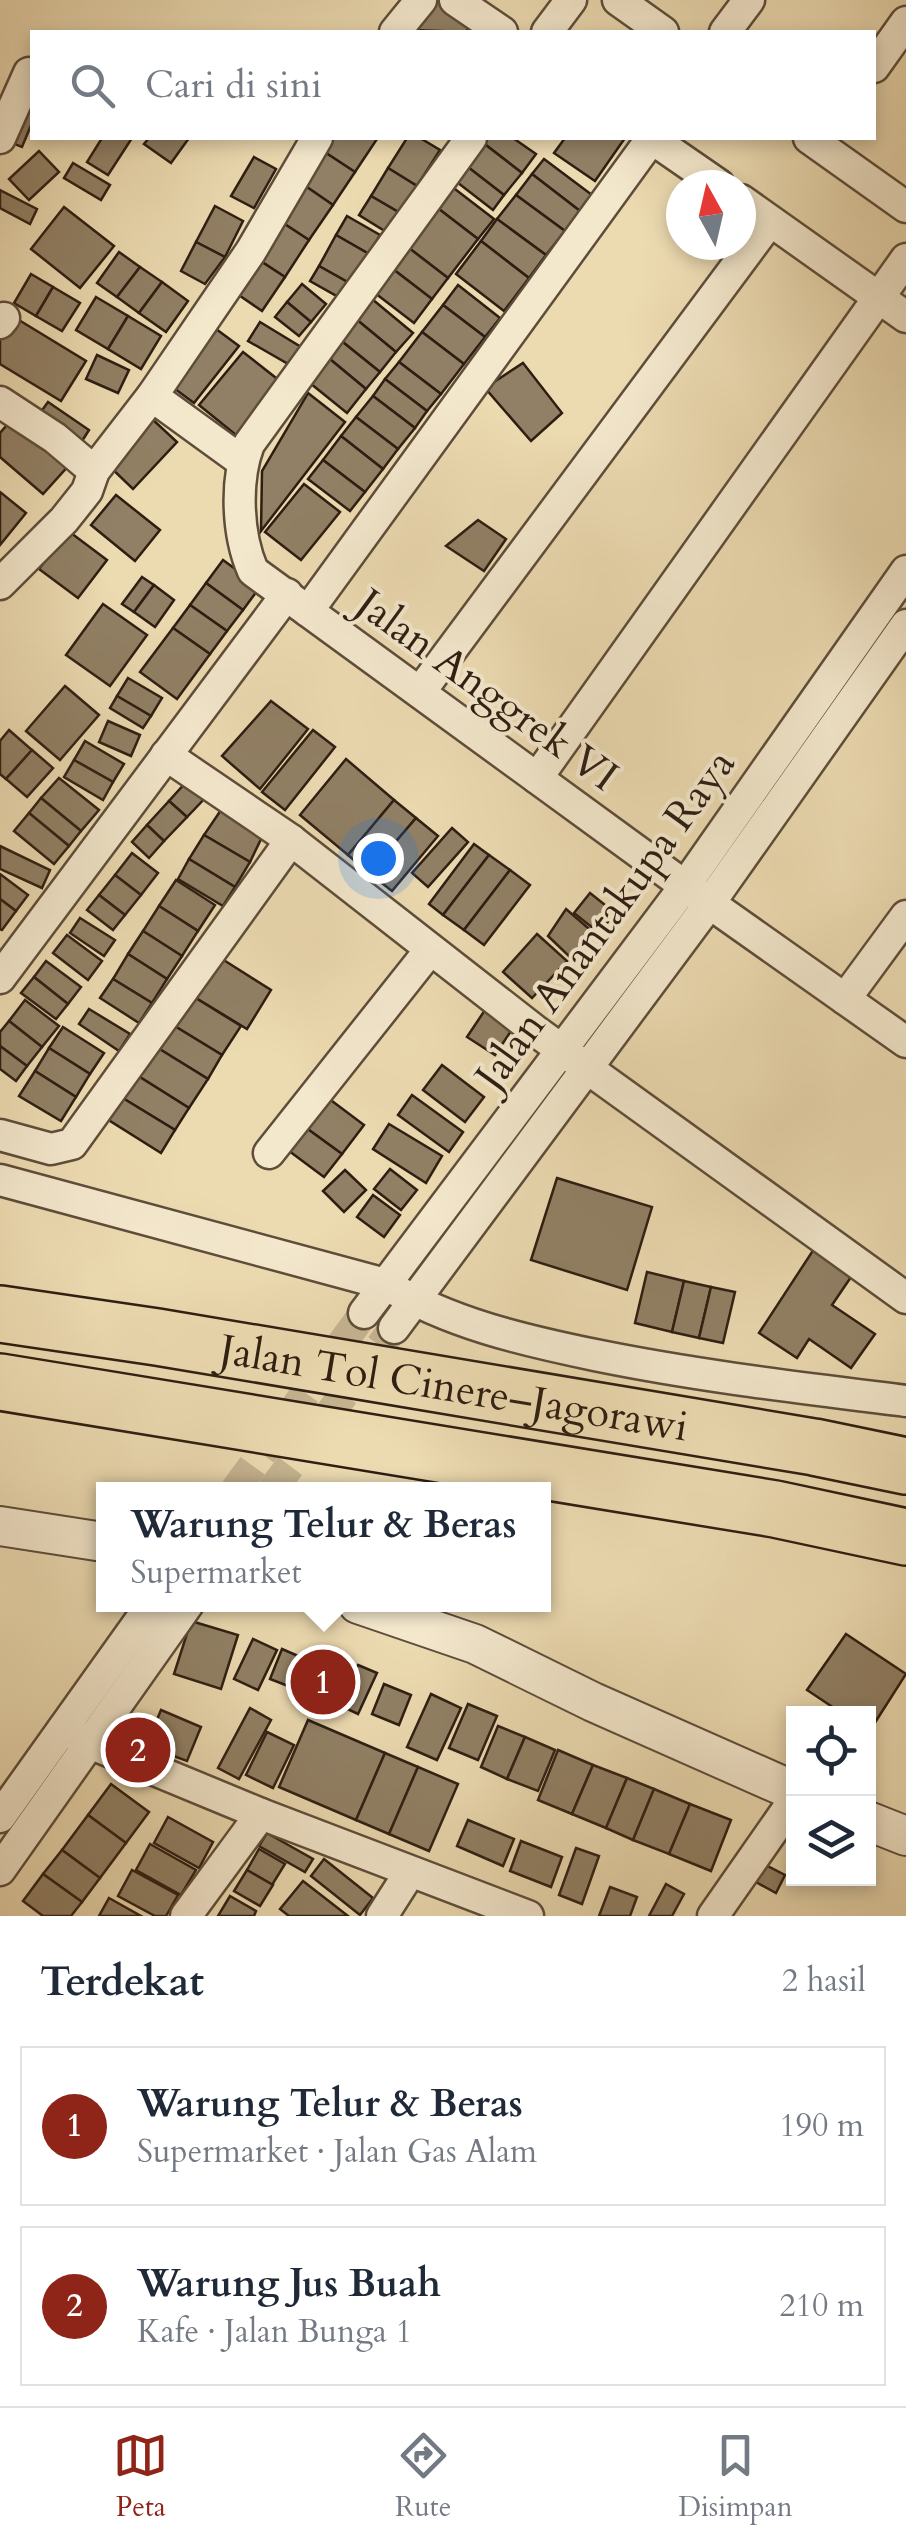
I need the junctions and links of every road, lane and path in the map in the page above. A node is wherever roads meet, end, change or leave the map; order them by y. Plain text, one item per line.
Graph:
1 (421, 0) edge
2 (455, 0) edge
3 (570, 0) edge
4 (618, 0) edge
5 (748, 0) edge
6 (906, 22) edge
7 (397, 30) edge
8 (499, 30) edge
9 (548, 30) edge
10 (660, 30) edge
11 (726, 30) edge
12 (876, 65) edge
13 (20, 71) edge
14 (0, 138) edge
15 (316, 140) edge
16 (469, 140) edge
17 (650, 140) edge
18 (655, 140) edge
19 (817, 140) edge
20 (698, 170) edge
21 (906, 208) edge
22 (756, 210) edge
23 (770, 220) junction
24 (906, 259) edge
25 (878, 296) junction
26 (906, 317) edge
27 (152, 396) junction
28 (0, 402) edge
29 (242, 462) junction
30 (94, 471) junction
31 (906, 571) edge
32 (0, 584) edge
33 (298, 602) junction
34 (906, 625) edge
35 (420, 692) junction
36 (166, 755) junction
37 (537, 778) junction
38 (291, 840) junction
39 (697, 895) junction
40 (906, 916) edge
41 (430, 950) junction
42 (0, 978) edge
43 (846, 999) junction
44 (906, 1042) edge
45 (563, 1050) junction
46 (588, 1070) junction
47 (0, 1135) edge
48 (269, 1153) dead end
49 (0, 1180) edge
50 (385, 1284) junction
51 (906, 1298) edge
52 (414, 1302) junction
53 (364, 1313) tunnel mouth
54 (0, 1314) edge
55 (394, 1328) tunnel mouth
56 (0, 1382) edge
57 (906, 1402) edge
58 (906, 1466) edge
59 (0, 1526) edge
60 (906, 1537) edge
61 (96, 1541) edge
62 (146, 1612) edge
63 (183, 1612) edge
64 (381, 1612) edge
65 (63, 1728) junction
66 (92, 1744) junction
67 (786, 1787) edge
68 (786, 1811) edge
69 (260, 1814) junction
70 (0, 1818) edge
71 (876, 1824) edge
72 (906, 1836) edge
73 (0, 1870) edge
74 (410, 1872) junction
75 (186, 1916) edge
76 (382, 1916) edge
77 (528, 1916) edge
78 (713, 1916) edge

1 - 7 street
2 - 8 street
3 - 9 street
4 - 10 street
5 - 11 street
6 - 12 street
13 - 14 street
15 - 27 street
16 - 29 street
17 - 33 street
18 - 20 street
19 - 21 street
22 - 23 street
23 - 25 street
23 - 35 street
24 - 25 street
25 - 26 street
25 - 37 street
27 - 29 street
27 - 30 street
28 - 30 street
29 - 33 street, Jalan Anggrek VI
30 - 32 street
31 - 39 street, Jalan Anantakupa Raya
33 - 35 street, Jalan Anggrek VI
33 - 36 street
34 - 39 street, Jalan Anantakupa Raya
35 - 37 street, Jalan Anggrek VI
36 - 38 street
36 - 42 street
37 - 39 street, Jalan Anggrek VI
38 - 41 street
38 - 47 street
39 - 43 street, Jalan Anggrek VI
39 - 45 street, Jalan Anantakupa Raya
39 - 46 street, Jalan Anantakupa Raya
40 - 43 street
41 - 45 street
41 - 48 street
43 - 44 street, Jalan Anggrek VI
45 - 46 street
45 - 50 street, Jalan Anantakupa Raya
46 - 51 street
46 - 52 street, Jalan Anantakupa Raya
49 - 50 street
50 - 52 street
50 - 53 street, Jalan Anantakupa Raya
52 - 55 street, Jalan Anantakupa Raya
52 - 57 street
54 - 58 highway, Jalan Tol Cinere–Jagorawi
56 - 60 highway, Jalan Tol Cinere–Jagorawi
59 - 61 street
62 - 65 street
63 - 66 street
64 - 67 street
65 - 66 street
65 - 70 street
66 - 69 street
66 - 73 street
68 - 78 street
69 - 74 street
69 - 75 street
71 - 72 street
74 - 76 street
74 - 77 street

